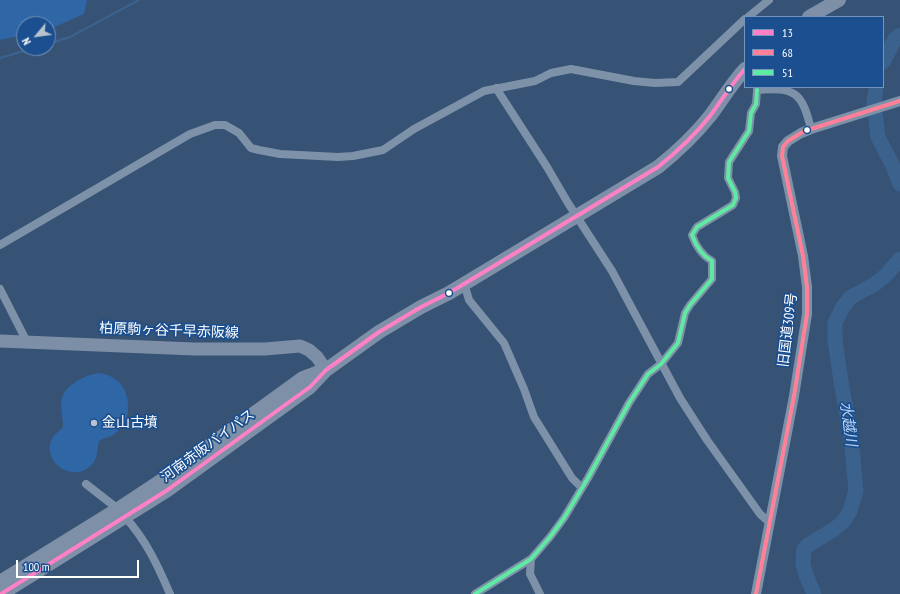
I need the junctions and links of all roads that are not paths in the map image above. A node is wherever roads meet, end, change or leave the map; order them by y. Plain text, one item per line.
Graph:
1 (769, 0) edge
2 (839, 0) edge
3 (749, 16) edge
4 (812, 16) edge
5 (744, 20) edge
6 (744, 70) edge
7 (496, 88) junction
8 (757, 88) edge
9 (900, 101) edge
10 (811, 129) junction
11 (577, 216) junction
12 (0, 245) edge
13 (464, 283) junction
14 (0, 289) edge
15 (0, 341) edge
16 (27, 342) junction
17 (661, 364) junction
18 (326, 370) junction
19 (86, 484) dead end
20 (582, 488) junction
21 (122, 513) junction
22 (769, 522) junction
23 (531, 559) junction
24 (0, 582) edge
25 (1, 594) edge
26 (170, 594) edge
27 (475, 594) edge
28 (540, 594) edge
29 (756, 594) edge

1 - 3 street
2 - 4 highway
5 - 7 street
6 - 11 highway, 河南赤阪バイパス
7 - 11 street
7 - 12 street
8 - 10 street
8 - 17 street
9 - 10 street, 旧国道309号
10 - 22 street, 旧国道309号
11 - 13 highway, 河南赤阪バイパス
11 - 17 street
13 - 18 highway, 河南赤阪バイパス
13 - 20 street
14 - 16 street
15 - 16 main road, 柏原駒ヶ谷千早赤阪線
16 - 18 main road, 柏原駒ヶ谷千早赤阪線
17 - 20 street
17 - 22 street
18 - 21 highway, 河南赤阪バイパス
19 - 21 street
20 - 23 street
21 - 24 highway, 河南赤阪バイパス
21 - 25 highway, 河南赤阪バイパス
21 - 26 street
22 - 29 street, 旧国道309号
23 - 27 street
23 - 28 street

